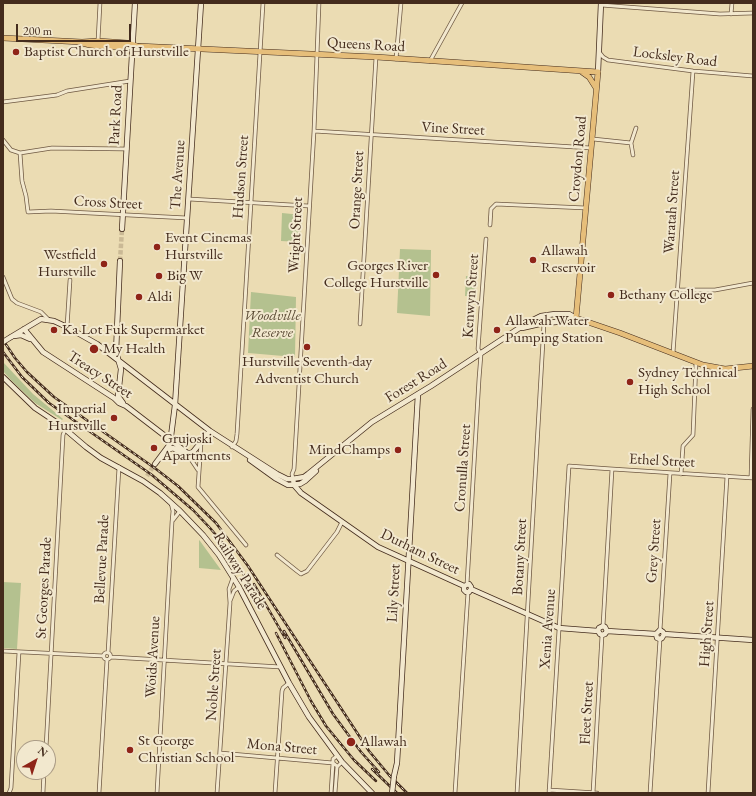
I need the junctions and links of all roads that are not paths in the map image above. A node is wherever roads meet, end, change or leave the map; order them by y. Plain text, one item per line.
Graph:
1 (100, 3) edge
2 (135, 3) edge
3 (201, 3) edge
4 (263, 3) edge
5 (319, 3) edge
6 (401, 3) edge
7 (462, 3) edge
8 (732, 3) edge
9 (601, 4) edge
10 (753, 13) edge
11 (731, 14) junction
12 (3, 38) edge
13 (98, 41) junction
14 (82, 42) junction
15 (132, 46) junction
16 (198, 50) junction
17 (260, 52) junction
18 (599, 52) junction
19 (317, 55) junction
20 (376, 57) junction
21 (396, 59) junction
22 (430, 61) junction
23 (581, 71) junction
24 (693, 71) junction
25 (598, 72) junction
26 (753, 76) edge
27 (130, 81) junction
28 (597, 89) junction
29 (3, 102) edge
30 (636, 128) dead end
31 (314, 130) junction
32 (371, 135) junction
33 (593, 139) junction
34 (3, 140) edge
35 (631, 143) junction
36 (592, 148) junction
37 (127, 149) junction
38 (20, 153) junction
39 (633, 156) dead end
40 (189, 199) junction
41 (250, 202) junction
42 (309, 206) junction
43 (586, 208) junction
44 (123, 214) junction
45 (187, 218) junction
46 (490, 225) dead end
47 (122, 229) tunnel mouth
48 (486, 239) dead end
49 (120, 261) tunnel mouth
50 (3, 277) edge
51 (70, 280) dead end
52 (753, 283) edge
53 (678, 290) junction
54 (576, 318) junction
55 (49, 320) junction
56 (544, 323) junction
57 (360, 324) dead end
58 (68, 327) junction
59 (24, 329) junction
60 (518, 329) junction
61 (11, 337) junction
62 (32, 341) junction
63 (3, 342) edge
64 (673, 353) junction
65 (480, 354) junction
66 (118, 360) junction
67 (696, 362) junction
68 (753, 366) edge
69 (3, 377) edge
70 (418, 394) junction
71 (175, 405) junction
72 (126, 406) junction
73 (753, 409) edge
74 (752, 420) edge
75 (172, 428) junction
76 (66, 430) junction
77 (158, 431) junction
78 (210, 432) junction
79 (218, 437) junction
80 (171, 441) junction
81 (202, 441) junction
82 (232, 447) junction
83 (164, 452) junction
84 (186, 452) junction
85 (200, 457) junction
86 (330, 457) junction
87 (192, 460) junction
88 (155, 464) tunnel mouth
89 (569, 466) joint
90 (118, 467) junction
91 (612, 469) junction
92 (198, 470) junction
93 (670, 473) junction
94 (681, 474) junction
95 (147, 476) tunnel mouth
96 (727, 476) junction
97 (752, 478) edge
98 (295, 479) junction
99 (143, 481) junction
100 (300, 484) junction
101 (294, 485) junction
102 (306, 497) junction
103 (171, 502) junction
104 (180, 511) junction
105 (172, 522) junction
106 (342, 522) junction
107 (246, 545) dead end
108 (277, 555) dead end
109 (408, 561) junction
110 (233, 578) junction
111 (466, 585) junction
112 (239, 587) junction
113 (470, 591) junction
114 (230, 603) junction
115 (528, 615) junction
116 (603, 626) junction
117 (559, 628) junction
118 (607, 631) junction
119 (658, 632) junction
120 (600, 633) junction
121 (664, 634) junction
122 (718, 638) junction
123 (660, 639) junction
124 (753, 640) edge
125 (3, 651) edge
126 (19, 652) junction
127 (52, 653) junction
128 (108, 653) junction
129 (104, 656) junction
130 (111, 656) junction
131 (107, 660) junction
132 (164, 660) junction
133 (226, 663) junction
134 (281, 667) junction
135 (289, 682) junction
136 (47, 740) edge
137 (220, 753) junction
138 (337, 756) junction
139 (277, 758) junction
140 (342, 762) junction
141 (333, 763) junction
142 (337, 766) junction
143 (44, 780) edge
144 (549, 792) edge
145 (9, 793) edge
146 (43, 793) edge
147 (99, 793) edge
148 (157, 793) edge
149 (217, 793) edge
150 (275, 793) edge
151 (330, 793) edge
152 (335, 793) edge
153 (372, 793) edge
154 (392, 793) edge
155 (455, 793) edge
156 (516, 793) edge
157 (593, 793) edge
158 (597, 793) edge
159 (650, 793) edge
160 (708, 793) edge

1 - 13 street
2 - 15 street, Park Road
3 - 16 street, The Avenue
4 - 17 street, Hudson Street
5 - 19 street, Wright Street
6 - 21 street
7 - 22 street
8 - 11 street
9 - 11 street
9 - 18 street, Croydon Road
10 - 11 street
12 - 14 main road, Queens Road
13 - 14 main road, Queens Road
13 - 15 main road, Queens Road
14 - 15 main road, Queens Road
15 - 16 main road, Queens Road
15 - 27 street, Park Road
16 - 17 main road, Queens Road
16 - 40 street, The Avenue
17 - 19 main road, Queens Road
17 - 41 street, Hudson Street
18 - 24 street, Locksley Road
18 - 25 street, Croydon Road
19 - 20 main road, Queens Road
19 - 31 street, Wright Street
20 - 21 main road, Queens Road
20 - 32 street, Orange Street
21 - 22 main road, Queens Road
22 - 23 main road, Queens Road
23 - 25 main road, Queens Road
23 - 28 main road
24 - 26 street, Locksley Road
24 - 53 street, Waratah Street
25 - 28 main road, Croydon Road
27 - 29 street
27 - 37 street, Park Road
28 - 33 main road, Croydon Road
30 - 35 street
31 - 32 street, Vine Street
31 - 42 street, Wright Street
32 - 36 street, Vine Street
32 - 57 street, Orange Street
33 - 35 street
33 - 36 main road, Croydon Road
34 - 38 street
35 - 39 street
36 - 43 main road, Croydon Road
37 - 38 street
37 - 44 street, Park Road
38 - 44 street, Cross Street
40 - 41 street
40 - 45 street, The Avenue
41 - 42 street
41 - 82 street, Hudson Street
42 - 98 street, Wright Street
43 - 46 street
43 - 54 main road, Croydon Road
44 - 45 street, Cross Street
44 - 47 street, Park Road
45 - 71 street, The Avenue
48 - 65 street, Kenwyn Street
49 - 66 street
50 - 55 street, Forest Road
51 - 58 street
52 - 53 street
53 - 64 street, Waratah Street
54 - 56 street, Forest Road
54 - 60 street, Forest Road
54 - 64 main road, Forest Road
55 - 58 street, Forest Road
55 - 59 street
56 - 60 street, Forest Road
56 - 115 street, Botany Street
58 - 66 street, Forest Road
59 - 61 street
59 - 62 street, Treacy Street
60 - 65 street, Forest Road
61 - 62 street
61 - 63 street, bridge
62 - 72 street, Treacy Street
64 - 67 main road, Forest Road
65 - 70 street, Forest Road
65 - 111 street, Cronulla Street
66 - 71 street, Forest Road
66 - 72 street
67 - 68 main road, Forest Road
67 - 94 street
69 - 76 street, Railway Parade
70 - 86 street, Forest Road
70 - 109 street, Lily Street
71 - 75 street, The Avenue
71 - 78 street, Forest Road
72 - 77 street, Treacy Street
73 - 74 street
74 - 97 street
75 - 77 street
75 - 80 street, The Avenue
76 - 90 street, Railway Parade
76 - 127 street, St Georges Parade
77 - 80 street, Treacy Street
77 - 83 street
78 - 79 street, Forest Road
78 - 81 street
79 - 81 street
79 - 82 street, Forest Road
80 - 83 street, The Avenue
80 - 84 street, Treacy Street
81 - 84 street
81 - 85 street
82 - 98 street, Forest Road
82 - 101 street, Forest Road
83 - 84 street
83 - 88 street, The Avenue
84 - 87 street
85 - 87 street
85 - 92 street
86 - 98 street, Forest Road
86 - 100 street, Forest Road
87 - 92 street
89 - 91 street, Ethel Street
89 - 117 street, Xenia Avenue
90 - 99 street, Railway Parade
90 - 128 street, Bellevue Parade
91 - 93 street, Ethel Street
91 - 116 street
92 - 107 street
93 - 94 street, Ethel Street
93 - 119 street, Grey Street
94 - 96 street, Ethel Street
95 - 99 street
96 - 97 street, Ethel Street
96 - 122 street, High Street
98 - 100 street
98 - 101 street
99 - 103 street, Railway Parade
100 - 101 street, Forest Road
100 - 102 street
101 - 102 street, Durham Street
102 - 106 street, Durham Street
103 - 104 street, Railway Parade
103 - 105 street, Woids Avenue
104 - 105 street
104 - 110 street, Railway Parade
105 - 132 street, Woids Avenue
106 - 108 street
106 - 109 street, Durham Street
109 - 111 street, Durham Street
109 - 154 street, Lily Street, bridge
110 - 112 street, Railway Parade
110 - 114 street, Noble Street
111 - 113 street
112 - 114 street, Noble Street
112 - 134 street, Railway Parade
113 - 115 street, Durham Street
113 - 155 street
114 - 133 street, Noble Street
115 - 117 street, Durham Street
115 - 156 street, Botany Street
116 - 118 street
116 - 120 street
117 - 120 street, Durham Street
117 - 144 street, Xenia Avenue
118 - 119 street
118 - 120 street
119 - 121 street
119 - 123 street
120 - 157 street, Fleet Street
121 - 122 street
121 - 123 street
122 - 124 street
122 - 160 street, High Street
123 - 159 street
125 - 126 street
126 - 127 street
126 - 145 street
127 - 129 street
127 - 136 street, St Georges Parade
128 - 129 street
128 - 130 street
129 - 131 street
130 - 131 street
130 - 132 street
131 - 147 street
132 - 133 street
132 - 148 street, Woids Avenue
133 - 134 street
133 - 137 street, Noble Street
134 - 135 street, Railway Parade
135 - 138 street, Railway Parade
135 - 139 street
137 - 139 street, Mona Street
137 - 149 street, Noble Street
138 - 140 street, Railway Parade
138 - 141 street, Mona Street
139 - 141 street, Mona Street
139 - 150 street
140 - 142 street
140 - 153 street, Railway Parade
141 - 142 street
141 - 151 street
142 - 152 street
143 - 146 street
144 - 157 street
157 - 158 street

